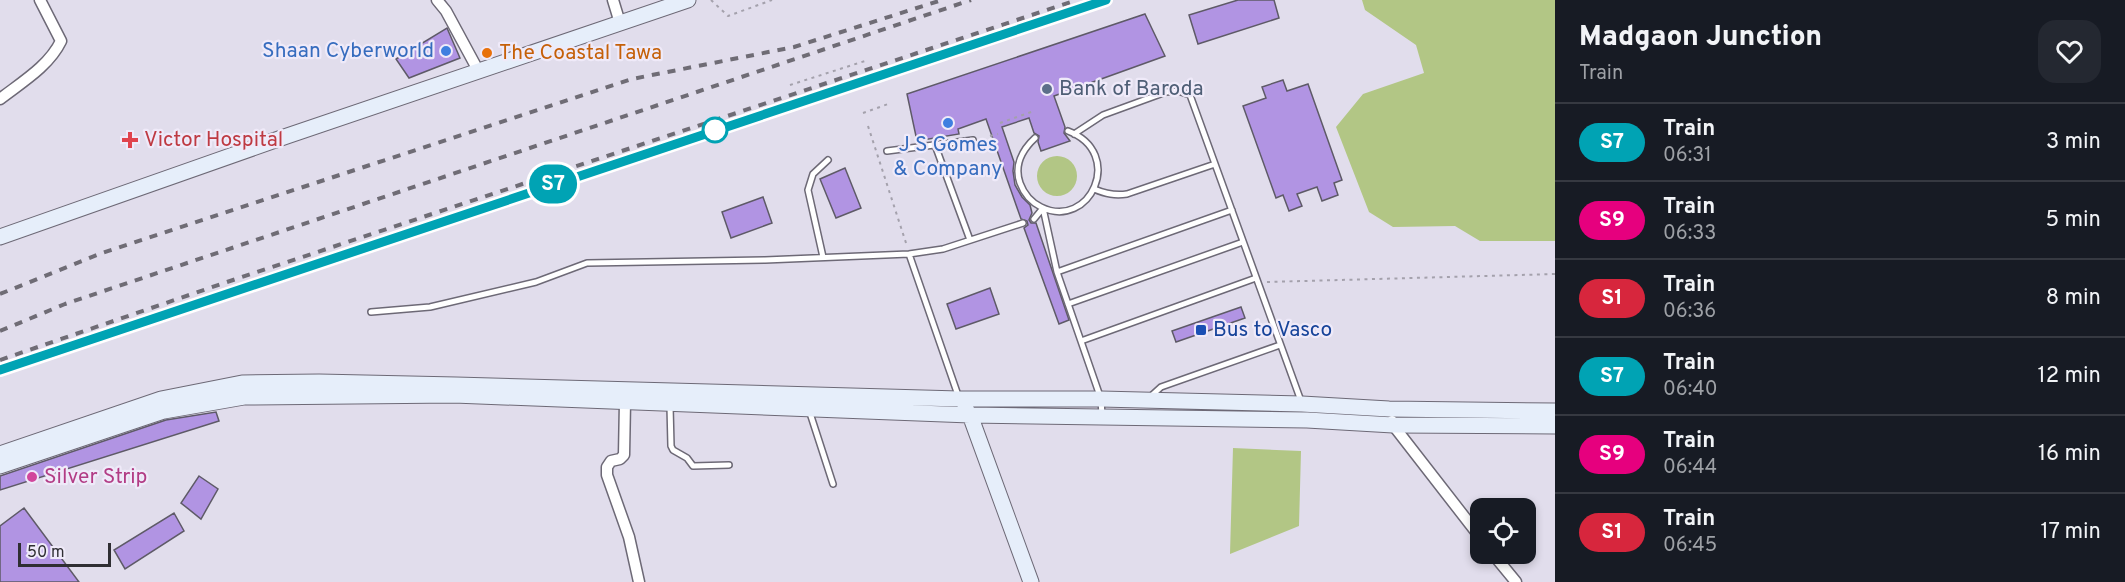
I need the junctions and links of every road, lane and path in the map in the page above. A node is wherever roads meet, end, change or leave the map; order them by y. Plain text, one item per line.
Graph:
1 (40, 0) edge
2 (437, 0) edge
3 (613, 0) edge
4 (688, 0) edge
5 (711, 0) edge
6 (772, 0) edge
7 (620, 23) junction
8 (868, 60) dead end
9 (479, 72) junction
10 (790, 85) dead end
11 (0, 99) edge
12 (891, 103) dead end
13 (1034, 111) dead end
14 (863, 113) dead end
15 (1000, 123) dead end
16 (868, 126) dead end
17 (998, 134) dead end
18 (990, 136) dead end
19 (1035, 138) dead end
20 (974, 140) dead end
21 (935, 145) junction
22 (887, 151) dead end
23 (828, 160) dead end
24 (1215, 164) junction
25 (1094, 189) junction
26 (1042, 208) junction
27 (1232, 210) junction
28 (1034, 219) dead end
29 (1023, 223) dead end
30 (0, 237) edge
31 (970, 240) junction
32 (1243, 242) junction
33 (909, 254) junction
34 (823, 257) junction
35 (1057, 272) junction
36 (1555, 274) edge
37 (1257, 280) junction
38 (1068, 304) junction
39 (371, 312) dead end
40 (1081, 341) junction
41 (1280, 345) junction
42 (959, 399) junction
43 (1101, 399) junction
44 (1147, 400) junction
45 (625, 402) junction
46 (670, 404) junction
47 (1302, 404) junction
48 (902, 405) junction
49 (809, 408) junction
50 (1389, 409) junction
51 (1555, 411) edge
52 (970, 415) junction
53 (1102, 416) junction
54 (1307, 420) junction
55 (1393, 425) junction
56 (1555, 426) edge
57 (0, 454) edge
58 (729, 465) dead end
59 (0, 466) edge
60 (833, 484) dead end
61 (1470, 524) edge
62 (1501, 564) edge
63 (639, 582) edge
64 (1031, 582) edge
65 (1515, 582) edge

1 - 11 street
2 - 9 street
3 - 7 street
4 - 7 main road
5 - 6 path
7 - 9 main road
8 - 10 path
9 - 30 main road
12 - 14 path
13 - 15 path
16 - 33 path
17 - 18 path
19 - 26 lane
20 - 21 lane
21 - 22 lane
21 - 31 lane
23 - 34 lane
24 - 25 lane
24 - 25 lane
24 - 27 lane
25 - 26 lane
26 - 28 lane
26 - 35 lane
27 - 32 lane
27 - 35 lane
29 - 31 lane
31 - 33 lane
32 - 37 lane
32 - 38 lane
33 - 34 lane
33 - 42 lane
34 - 39 lane
35 - 38 lane
36 - 37 path
37 - 40 lane
37 - 41 lane
38 - 40 lane
40 - 43 lane
41 - 44 lane
41 - 47 lane
42 - 43 main road
42 - 48 main road
42 - 52 main road
43 - 44 main road
43 - 53 lane
44 - 47 main road
45 - 46 main road
45 - 59 main road
45 - 63 street
46 - 49 main road
46 - 58 lane
47 - 50 main road
47 - 54 lane
48 - 49 main road
48 - 52 main road
48 - 57 main road
49 - 60 lane
50 - 51 main road
50 - 55 street
52 - 53 main road
52 - 64 main road
53 - 54 main road
54 - 55 main road
55 - 56 main road
55 - 61 street
62 - 65 street

